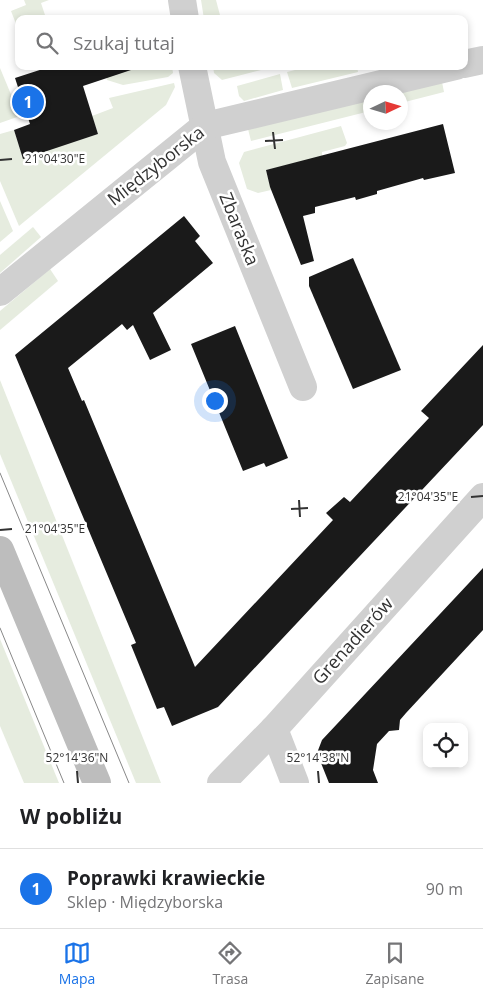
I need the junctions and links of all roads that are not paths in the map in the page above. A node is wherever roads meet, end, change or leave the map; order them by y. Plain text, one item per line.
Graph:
1 (182, 0) edge
2 (184, 15) edge
3 (483, 60) edge
4 (468, 63) edge
5 (193, 70) edge
6 (439, 70) edge
7 (205, 126) junction
8 (0, 292) edge
9 (303, 387) dead end
10 (483, 497) edge
11 (0, 550) edge
12 (274, 729) junction
13 (97, 783) edge
14 (221, 783) edge
15 (295, 783) edge

1 - 2 street
3 - 4 street
5 - 7 street, Zbaraska
6 - 7 street, Międzyborska
7 - 8 street, Międzyborska
7 - 9 street, Zbaraska
10 - 12 street, Grenadierów
11 - 13 main road
12 - 14 street, Grenadierów
12 - 15 street

